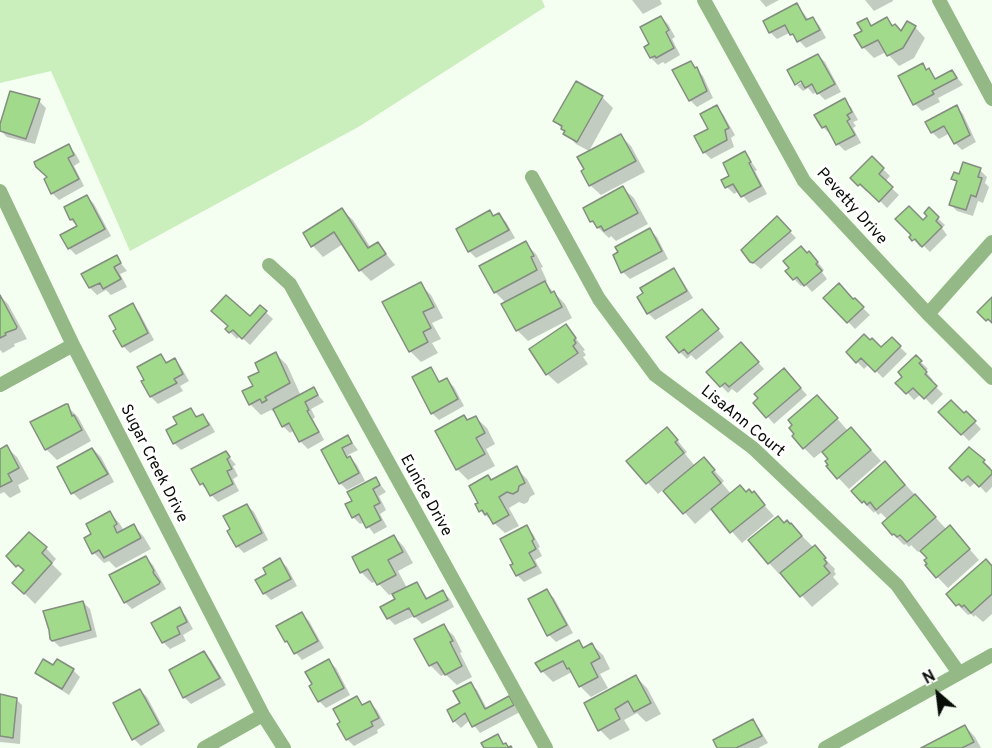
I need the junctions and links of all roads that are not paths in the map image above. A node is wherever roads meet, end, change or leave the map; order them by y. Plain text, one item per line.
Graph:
1 (704, 0) edge
2 (939, 0) edge
3 (992, 99) edge
4 (532, 177) dead end
5 (0, 191) edge
6 (992, 242) edge
7 (268, 265) dead end
8 (928, 314) junction
9 (73, 345) junction
10 (992, 378) edge
11 (0, 385) edge
12 (992, 655) edge
13 (959, 673) junction
14 (263, 715) junction
15 (204, 748) edge
16 (284, 748) edge
17 (546, 748) edge
18 (825, 748) edge

1 - 8 street, Pevetty Drive
2 - 3 street
4 - 13 street, LisaAnn Court
5 - 9 street, Sugar Creek Drive
6 - 8 street
7 - 17 street, Eunice Drive
8 - 10 street, Pevetty Drive
9 - 11 street
9 - 14 street, Sugar Creek Drive
12 - 13 street
13 - 18 street
14 - 15 street
14 - 16 street, Sugar Creek Drive

